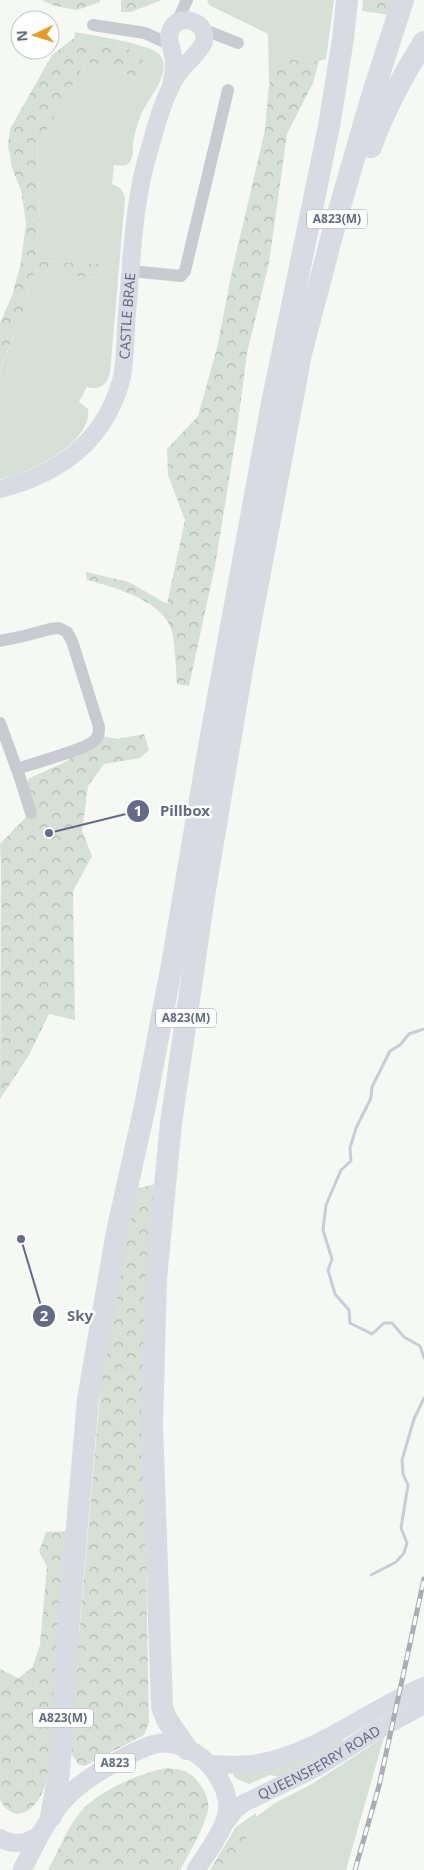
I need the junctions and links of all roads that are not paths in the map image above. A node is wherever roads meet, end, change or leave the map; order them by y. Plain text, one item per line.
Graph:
1 (189, 0) edge
2 (347, 0) edge
3 (403, 0) edge
4 (174, 24) junction
5 (93, 25) dead end
6 (145, 33) junction
7 (199, 38) junction
8 (235, 41) dead end
9 (424, 42) edge
10 (170, 46) junction
11 (171, 85) junction
12 (228, 90) dead end
13 (131, 272) junction
14 (284, 443) junction
15 (0, 489) edge
16 (0, 641) edge
17 (0, 723) edge
18 (17, 769) junction
19 (31, 813) dead end
20 (420, 1697) edge
21 (187, 1749) junction
22 (209, 1764) junction
23 (46, 1825) junction
24 (221, 1829) junction
25 (0, 1838) edge
26 (22, 1870) edge
27 (196, 1870) edge

1 - 4 street
1 - 7 street
2 - 23 highway, A823(M)
3 - 14 highway, A823(M)
4 - 6 street
4 - 7 street
4 - 10 street, CASTLE BRAE
5 - 6 street
6 - 10 street
7 - 8 street
7 - 10 street
7 - 11 street, CASTLE BRAE
9 - 14 highway
10 - 11 street, CASTLE BRAE
11 - 13 street, CASTLE BRAE
12 - 13 street
13 - 15 street, CASTLE BRAE
14 - 21 highway, A823(M)
16 - 18 street
17 - 18 street
18 - 19 street
20 - 22 street, QUEENSFERRY ROAD
20 - 24 street, QUEENSFERRY ROAD
21 - 22 main road, A823
21 - 23 main road, A823
22 - 24 main road, A823
23 - 25 street
23 - 26 main road, A823
24 - 27 main road, A823

